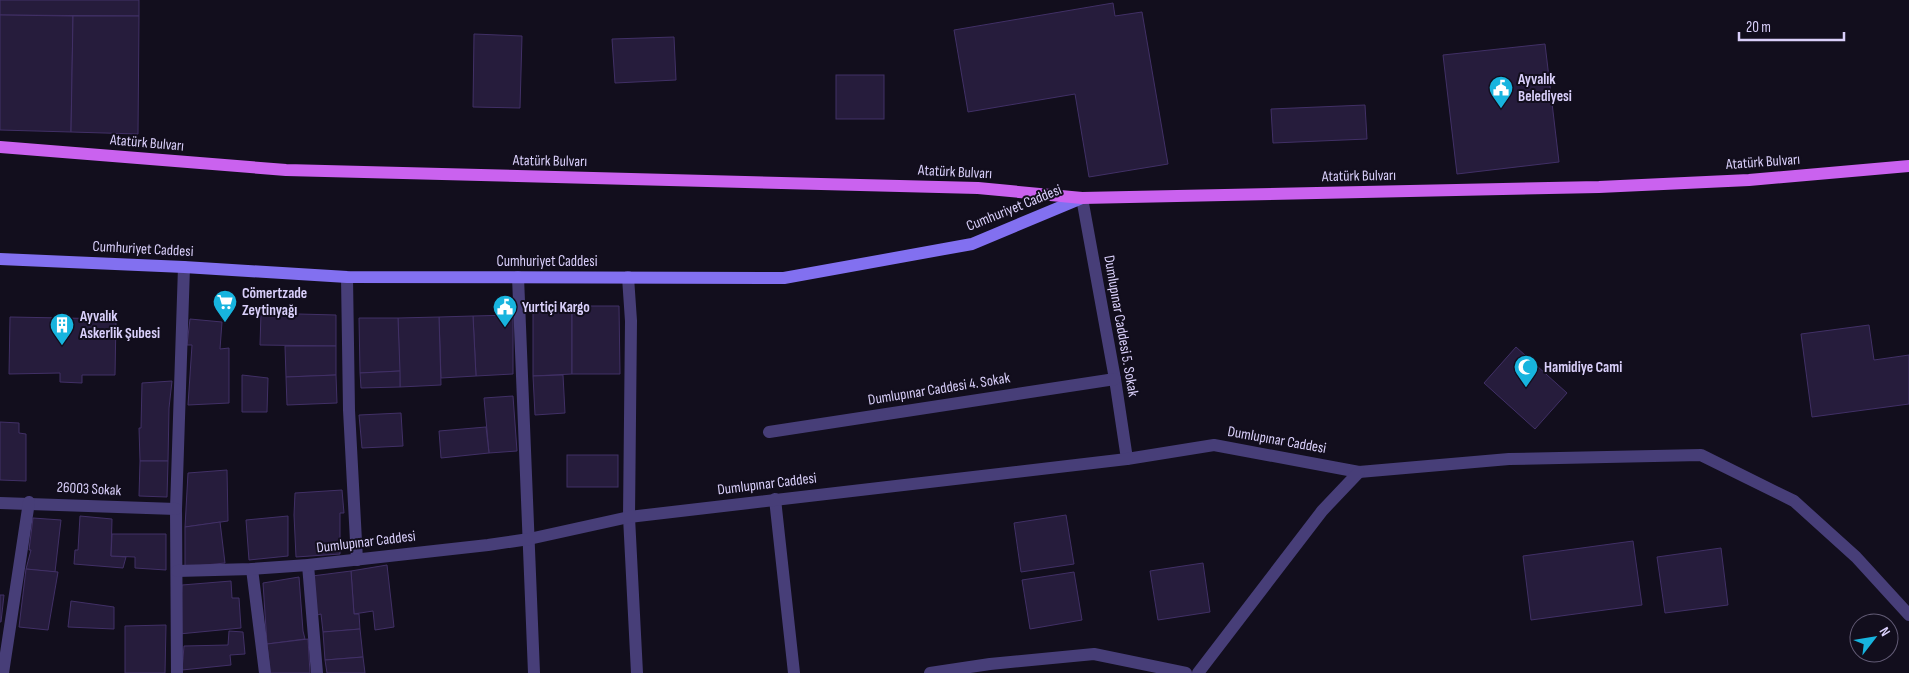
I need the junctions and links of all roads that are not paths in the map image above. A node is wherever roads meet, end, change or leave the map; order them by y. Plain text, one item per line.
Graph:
1 (0, 148) edge
2 (1909, 166) edge
3 (1082, 198) junction
4 (0, 259) edge
5 (184, 267) junction
6 (347, 277) junction
7 (518, 277) junction
8 (628, 277) junction
9 (1115, 379) junction
10 (769, 432) dead end
11 (1127, 459) junction
12 (1359, 472) junction
13 (775, 499) junction
14 (0, 502) edge
15 (29, 502) junction
16 (176, 509) junction
17 (629, 517) junction
18 (529, 539) junction
19 (357, 560) junction
20 (308, 566) junction
21 (252, 569) junction
22 (177, 571) junction
23 (1909, 615) edge
24 (991, 669) edge
25 (4, 673) edge
26 (178, 673) edge
27 (265, 673) edge
28 (317, 673) edge
29 (534, 673) edge
30 (637, 673) edge
31 (794, 673) edge
32 (930, 673) edge
33 (1186, 673) edge
34 (1198, 673) edge

1 - 3 main road, Atatürk Bulvarı
2 - 3 main road, Atatürk Bulvarı
3 - 8 main road, Cumhuriyet Caddesi
3 - 9 street, Dumlupınar Caddesi 5. Sokak
4 - 5 main road, Cumhuriyet Caddesi
5 - 6 main road, Cumhuriyet Caddesi
5 - 16 street
6 - 7 main road, Cumhuriyet Caddesi
6 - 19 street
7 - 8 main road, Cumhuriyet Caddesi
7 - 18 street
8 - 17 street
9 - 10 street, Dumlupınar Caddesi 4. Sokak
9 - 11 street, Dumlupınar Caddesi 5. Sokak
11 - 12 street, Dumlupınar Caddesi
11 - 13 street, Dumlupınar Caddesi
12 - 23 street, Dumlupınar Caddesi
12 - 34 street
13 - 17 street, Dumlupınar Caddesi
13 - 31 street
14 - 15 street, 26003 Sokak
15 - 16 street, 26003 Sokak
15 - 25 street
16 - 22 street
17 - 18 street, Dumlupınar Caddesi
17 - 30 street
18 - 19 street, Dumlupınar Caddesi
18 - 29 street
19 - 20 street, Dumlupınar Caddesi
20 - 21 street, Dumlupınar Caddesi
20 - 28 street
21 - 22 street, Dumlupınar Caddesi
21 - 27 street
22 - 26 street
24 - 32 street
24 - 33 street

